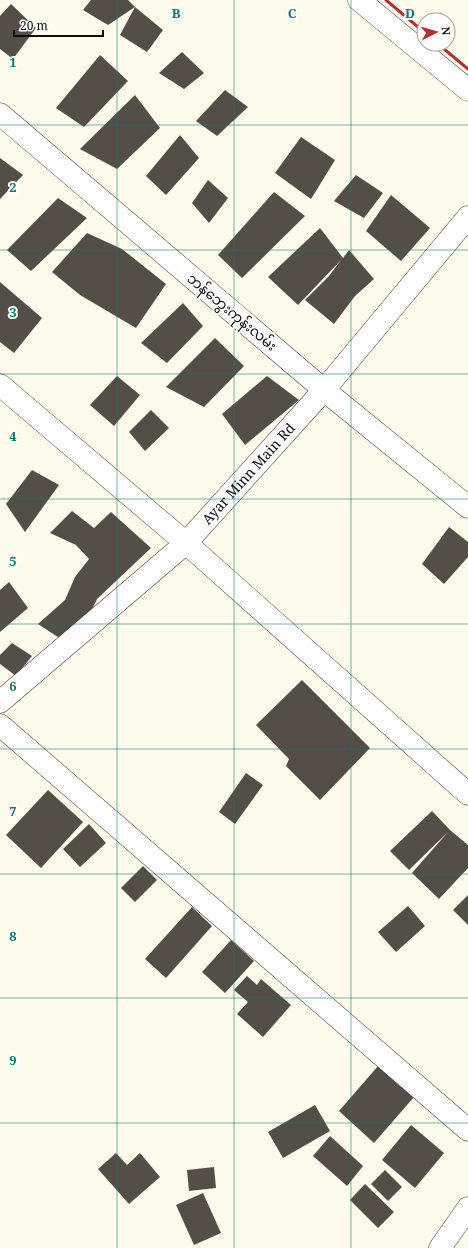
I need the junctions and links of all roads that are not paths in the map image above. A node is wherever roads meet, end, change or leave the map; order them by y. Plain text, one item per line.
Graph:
1 (359, 0) edge
2 (468, 90) edge
3 (0, 114) edge
4 (468, 217) edge
5 (0, 385) edge
6 (324, 390) junction
7 (468, 507) edge
8 (186, 543) junction
9 (0, 702) edge
10 (0, 725) edge
11 (468, 794) edge
12 (468, 1130) edge
13 (468, 1208) edge
14 (440, 1248) edge

1 - 2 street
3 - 6 street, ဘန်ဘွေးကုန်းလမ်း
4 - 6 street, Ayar Minn Main Rd
5 - 8 street
6 - 7 street, ဘန်ဘွေးကုန်းလမ်း
6 - 8 street, Ayar Minn Main Rd
8 - 9 street, Ayar Minn Main Rd
8 - 11 street
10 - 12 street
13 - 14 street

